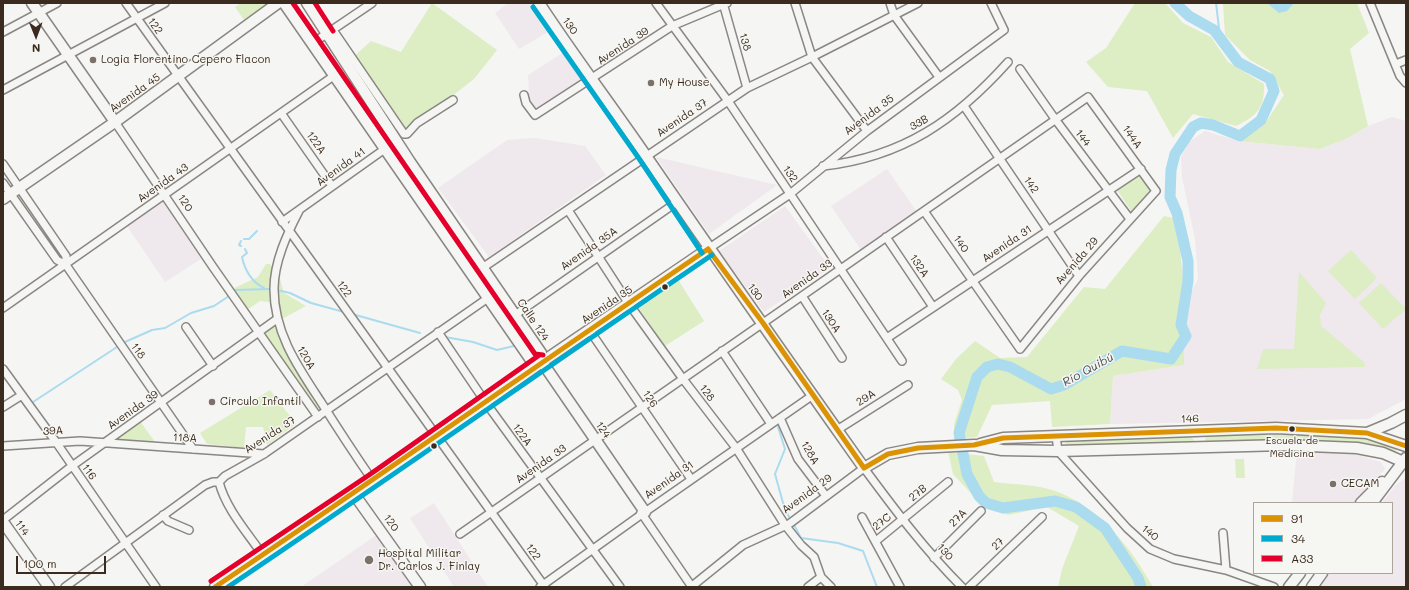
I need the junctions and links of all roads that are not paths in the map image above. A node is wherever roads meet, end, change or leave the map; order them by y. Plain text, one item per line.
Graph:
1 (32, 3) edge
2 (57, 3) edge
3 (126, 3) edge
4 (165, 3) edge
5 (278, 3) edge
6 (284, 3) edge
7 (306, 3) edge
8 (372, 3) edge
9 (656, 3) edge
10 (724, 3) edge
11 (795, 3) edge
12 (890, 3) edge
13 (918, 3) edge
14 (991, 3) edge
15 (1370, 3) edge
16 (540, 4) edge
17 (38, 13) junction
18 (894, 15) junction
19 (136, 18) junction
20 (672, 26) junction
21 (3, 32) edge
22 (329, 32) junction
23 (313, 43) junction
24 (69, 55) junction
25 (812, 57) junction
26 (1406, 60) edge
27 (1008, 62) dead end
28 (1396, 64) junction
29 (1020, 69) dead end
30 (335, 75) junction
31 (178, 77) junction
32 (939, 77) junction
33 (592, 79) junction
34 (1406, 83) edge
35 (747, 88) junction
36 (3, 90) edge
37 (524, 95) dead end
38 (1088, 97) joint
39 (453, 100) dead end
40 (728, 101) junction
41 (964, 106) junction
42 (281, 113) junction
43 (1055, 120) junction
44 (115, 122) junction
45 (867, 131) junction
46 (396, 141) junction
47 (229, 148) junction
48 (386, 148) junction
49 (646, 156) junction
50 (1000, 158) junction
51 (3, 164) edge
52 (822, 166) junction
53 (1141, 169) junction
54 (3, 183) edge
55 (332, 186) junction
56 (19, 187) junction
57 (1110, 190) junction
58 (1156, 190) joint
59 (790, 194) junction
60 (164, 195) junction
61 (7, 196) edge
62 (677, 202) junction
63 (568, 210) junction
64 (299, 211) junction
65 (924, 211) junction
66 (1130, 219) junction
67 (282, 222) junction
68 (289, 231) junction
69 (1048, 231) junction
70 (886, 238) junction
71 (708, 249) junction
72 (598, 256) junction
73 (66, 265) junction
74 (483, 267) junction
75 (840, 269) junction
76 (472, 275) junction
77 (1079, 276) junction
78 (973, 281) junction
79 (802, 296) junction
80 (488, 298) junction
81 (630, 304) junction
82 (933, 307) junction
83 (3, 308) edge
84 (515, 315) junction
85 (277, 319) junction
86 (763, 323) junction
87 (186, 327) dead end
88 (590, 331) junction
89 (259, 332) junction
90 (438, 332) junction
91 (887, 338) junction
92 (1020, 349) joint
93 (722, 351) junction
94 (842, 358) dead end
95 (902, 361) dead end
96 (542, 362) junction
97 (213, 366) junction
98 (388, 368) junction
99 (3, 369) edge
100 (683, 379) junction
101 (908, 385) dead end
102 (22, 395) junction
103 (813, 395) junction
104 (486, 403) junction
105 (162, 404) junction
106 (3, 407) edge
107 (642, 407) junction
108 (326, 411) junction
109 (1406, 414) edge
110 (318, 417) junction
111 (780, 418) junction
112 (771, 424) junction
113 (837, 430) junction
114 (1198, 431) junction
115 (1367, 433) junction
116 (1056, 436) junction
117 (437, 437) junction
118 (596, 439) junction
119 (56, 442) junction
120 (104, 444) junction
121 (974, 445) junction
122 (3, 446) edge
123 (948, 446) joint
124 (1406, 446) edge
125 (1199, 447) junction
126 (736, 448) junction
127 (193, 449) junction
128 (1058, 451) junction
129 (264, 454) junction
130 (1404, 463) edge
131 (72, 466) junction
132 (864, 468) junction
133 (540, 478) junction
134 (691, 479) junction
135 (373, 481) junction
136 (219, 482) junction
137 (948, 482) dead end
138 (354, 494) junction
139 (826, 496) junction
140 (1362, 502) edge
141 (1373, 502) edge
142 (336, 506) junction
143 (982, 511) dead end
144 (367, 512) junction
145 (491, 512) junction
146 (643, 513) junction
147 (163, 515) junction
148 (862, 517) dead end
149 (1042, 517) dead end
150 (3, 521) edge
151 (902, 521) junction
152 (789, 523) junction
153 (188, 530) dead end
154 (1223, 533) dead end
155 (460, 534) dead end
156 (876, 541) junction
157 (125, 542) junction
158 (592, 549) junction
159 (262, 554) junction
160 (934, 558) junction
161 (1226, 570) junction
162 (1299, 574) edge
163 (1321, 574) edge
164 (821, 577) junction
165 (542, 586) edge
166 (48, 587) edge
167 (64, 587) edge
168 (156, 587) edge
169 (215, 587) edge
170 (420, 587) edge
171 (620, 587) edge
172 (691, 587) edge
173 (808, 587) edge
174 (830, 587) edge
175 (900, 587) edge
176 (962, 587) edge
177 (969, 587) edge
178 (1274, 587) edge
179 (1289, 587) edge
180 (1312, 587) edge

1 - 17 street, 120
2 - 17 street
3 - 19 street, 122
4 - 19 street
5 - 31 street, Avenida 45
6 - 23 street
7 - 22 street, Calle 124
8 - 22 street
9 - 20 street, 132
10 - 20 street, Avenida 39
10 - 35 street, 138
11 - 25 street
12 - 18 street
13 - 18 street, Avenida 37
14 - 32 street, Avenida 35
15 - 28 street
16 - 33 street, 130
17 - 21 street
17 - 24 street, 120
18 - 25 street, Avenida 37
18 - 32 street
19 - 24 street
19 - 31 street, 122
20 - 33 street, Avenida 39
20 - 40 street, 132
22 - 23 street
22 - 39 street
22 - 46 street, Calle 124
23 - 30 street
24 - 36 street
24 - 44 street, 120
25 - 35 street, Avenida 37
25 - 45 street
26 - 28 street
27 - 41 street, 33B
28 - 34 street
29 - 43 street, 144
30 - 42 street, Avenida 43
30 - 48 street
31 - 44 street, Avenida 45
31 - 47 street, 122
32 - 45 street, Avenida 35
33 - 37 street, Avenida 39
33 - 49 street, 130
35 - 40 street, Avenida 37
38 - 43 street, Avenida 33
38 - 53 street, 144A
40 - 49 street, Avenida 37
40 - 59 street, 132
41 - 50 street, 142
41 - 52 street, 33B
42 - 47 street, Avenida 43
42 - 55 street, 122A
43 - 50 street, Avenida 33
43 - 57 street, 144
44 - 56 street, Avenida 45
44 - 60 street, 120
45 - 52 street, Avenida 35
46 - 48 street, Avenida 41
46 - 74 street, Calle 124
47 - 60 street, Avenida 43
47 - 67 street, 122
48 - 55 street, Avenida 41
48 - 76 street
49 - 62 street, 130
49 - 63 street, Avenida 37
50 - 65 street, Avenida 33
50 - 69 street, 142
51 - 56 street, 118
52 - 59 street, Avenida 35
53 - 57 street, Avenida 31
53 - 58 street, 144A
54 - 61 street, 118
55 - 64 street, Avenida 41
56 - 61 street, Avenida 45
56 - 73 street, 118
57 - 66 street, 144
57 - 69 street, Avenida 31
58 - 66 street, Avenida 29
59 - 71 street, Avenida 35
59 - 75 street, 132
60 - 73 street, Avenida 43
60 - 89 street, 120
61 - 73 street, 118
62 - 71 street, 130
62 - 72 street, Avenida 35A
63 - 72 street, 128
63 - 74 street, Avenida 37
64 - 67 street, Avenida 41
64 - 68 street, 120A
65 - 70 street, Avenida 33
65 - 78 street, 140
66 - 77 street, Avenida 29
67 - 68 street, 122
68 - 85 street, 120A
68 - 98 street, 122
69 - 77 street, 142
69 - 78 street, Avenida 31
70 - 75 street, Avenida 33
70 - 82 street, 132A
71 - 81 street, Avenida 35
71 - 86 street, 130
72 - 81 street, 128
72 - 84 street, Avenida 35A
73 - 83 street, Avenida 43
73 - 105 street, 118
74 - 76 street, Avenida 37
74 - 84 street, Calle 124
75 - 79 street, Avenida 33
75 - 91 street, 132
76 - 80 street
77 - 92 street, Avenida 29
78 - 82 street, Avenida 31
78 - 92 street, 140
79 - 86 street, Avenida 33
79 - 94 street, 130A
80 - 90 street, Avenida 37
80 - 96 street
81 - 88 street, Avenida 35
81 - 100 street, 128
82 - 91 street, Avenida 31
84 - 96 street, Calle 124
85 - 89 street, Avenida 39
85 - 108 street, 120A
86 - 93 street, Avenida 33
86 - 103 street, 130
87 - 97 street
88 - 96 street, Avenida 35
88 - 107 street, 126
89 - 97 street, Avenida 39
89 - 110 street, 120
90 - 98 street, Avenida 37
90 - 104 street, 122A
91 - 95 street, 132
93 - 100 street, Avenida 33
93 - 112 street
96 - 104 street, Avenida 35
96 - 118 street, 124
97 - 105 street, Avenida 39
98 - 108 street, Avenida 37
98 - 117 street, 122
99 - 102 street, 116
100 - 107 street, Avenida 33
100 - 126 street, 128
101 - 113 street, 29A
102 - 106 street
102 - 119 street, 116
103 - 111 street, Avenida 31
103 - 113 street, 130
104 - 117 street, Avenida 35
104 - 133 street, 122A
105 - 120 street, Avenida 39
105 - 127 street, 118
107 - 118 street, Avenida 33
107 - 134 street, 126
108 - 110 street, Avenida 37
108 - 135 street, 120A
109 - 115 street
110 - 129 street, Avenida 37
111 - 112 street, Avenida 31
111 - 139 street, 128A
112 - 126 street, Avenida 31
113 - 132 street, 130
114 - 115 street, 146
114 - 116 street, 146
114 - 125 street
115 - 124 street, 146
116 - 121 street, 146
116 - 128 street
117 - 135 street, Avenida 35
117 - 145 street, 122
118 - 133 street, Avenida 33
118 - 146 street, 124
119 - 120 street, 39A
119 - 122 street, 39A
119 - 131 street, 116
120 - 127 street, 118A
120 - 131 street, Avenida 39
121 - 123 street, 146
121 - 128 street, 146
123 - 132 street, Avenida 29
125 - 128 street, 146
125 - 130 street, 146
126 - 134 street, Avenida 31
126 - 152 street, 128
127 - 129 street, 118A
128 - 161 street, 140
129 - 136 street, Avenida 37
130 - 140 street
130 - 141 street
131 - 150 street, Avenida 39
131 - 157 street, 116
132 - 139 street, Avenida 29
132 - 151 street, 130
133 - 145 street, Avenida 33
133 - 158 street, 122A
134 - 146 street, Avenida 31
135 - 138 street, Avenida 35
136 - 147 street, Avenida 37
136 - 159 street
137 - 151 street, 27B
138 - 142 street, Avenida 35
138 - 144 street, 120
139 - 152 street, Avenida 29
142 - 144 street
142 - 159 street, Avenida 35
143 - 160 street, 27A
144 - 170 street, 120
145 - 155 street, Avenida 33
145 - 165 street, 122
146 - 158 street, Avenida 31
146 - 172 street, 124
147 - 153 street
147 - 157 street, Avenida 37
148 - 156 street
149 - 177 street, 27
150 - 166 street, 114
151 - 156 street, 27C
151 - 160 street, 130
152 - 164 street, 128
152 - 172 street, Avenida 29
154 - 161 street
156 - 175 street
157 - 167 street, Avenida 37
157 - 168 street, 116
158 - 165 street, Avenida 31
158 - 171 street, 122A
159 - 169 street, Avenida 35
160 - 176 street, 130
161 - 178 street, 140
162 - 179 street
163 - 180 street
164 - 173 street
164 - 174 street, 128

